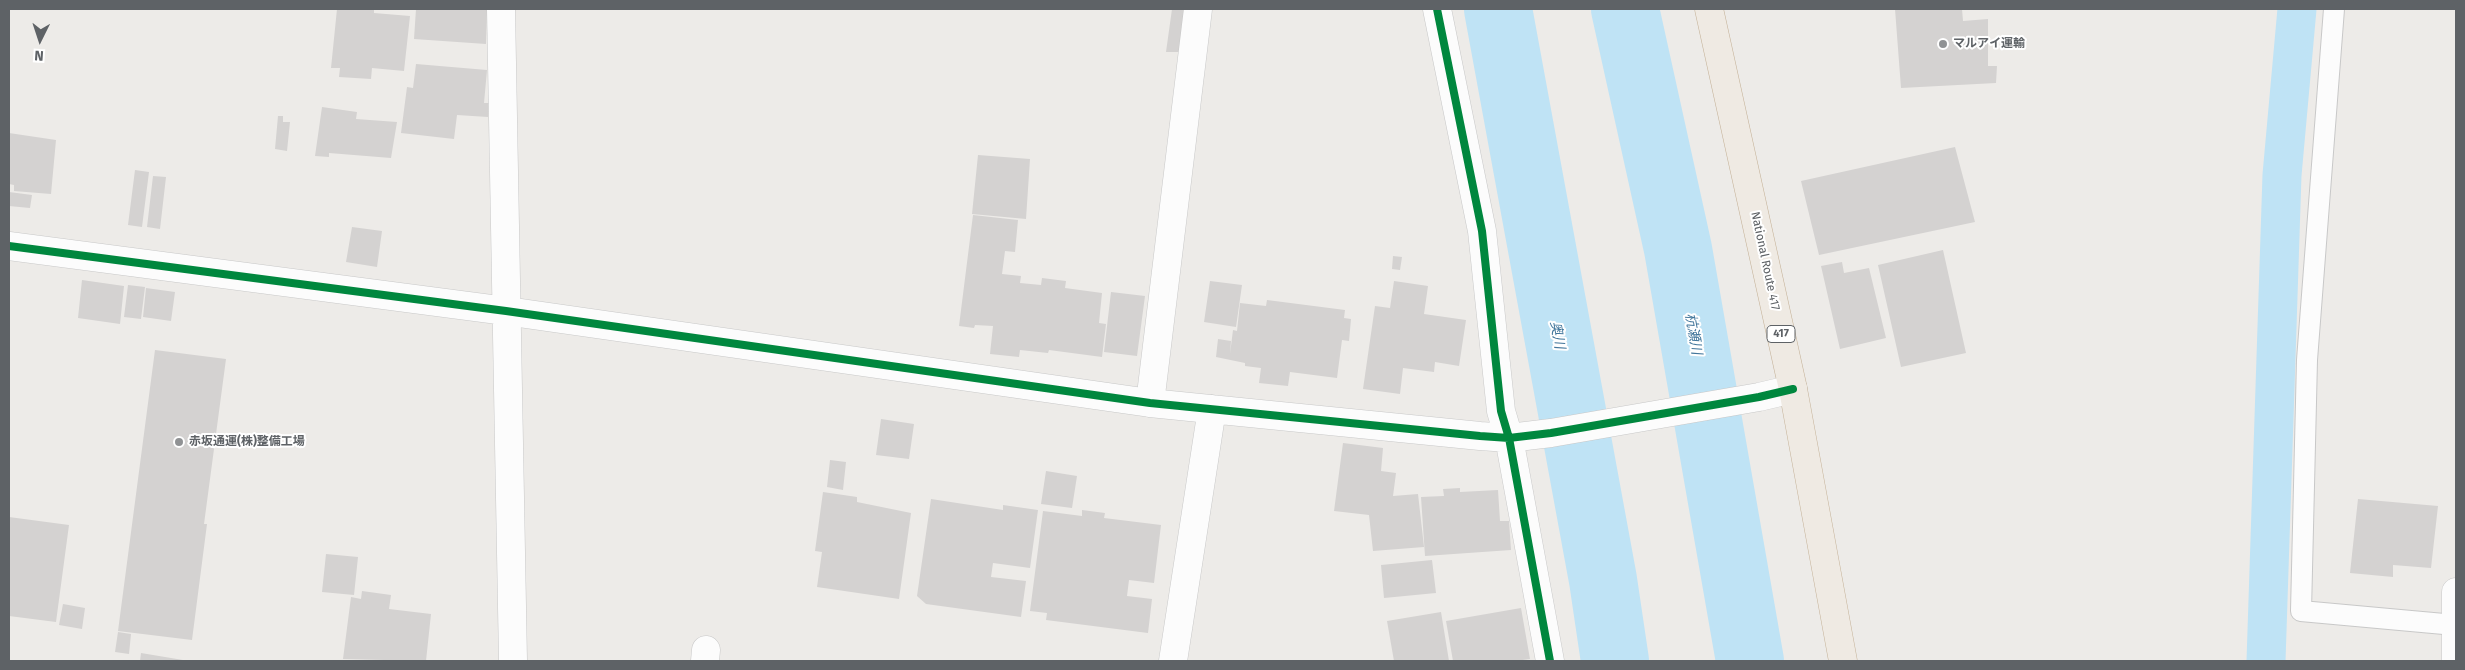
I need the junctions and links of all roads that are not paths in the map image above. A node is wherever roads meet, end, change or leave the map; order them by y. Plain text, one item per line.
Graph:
1 (501, 9) edge
2 (1198, 9) edge
3 (1437, 9) edge
4 (1709, 9) edge
5 (2334, 9) edge
6 (9, 246) edge
7 (506, 311) junction
8 (1793, 389) junction
9 (1150, 402) junction
10 (1212, 409) junction
11 (1508, 438) junction
12 (2456, 592) edge
13 (2455, 625) junction
14 (513, 661) edge
15 (1173, 661) edge
16 (1550, 661) edge
17 (1843, 661) edge
18 (2456, 661) edge

1 - 7 street
2 - 9 street
3 - 11 street
4 - 8 highway, National Route 417 / 417
5 - 13 lane
6 - 7 street
7 - 9 street
7 - 14 street
8 - 11 street
8 - 17 highway, National Route 417 / 417
9 - 10 street
10 - 11 street
10 - 15 street
11 - 16 street
12 - 13 street
13 - 18 street

